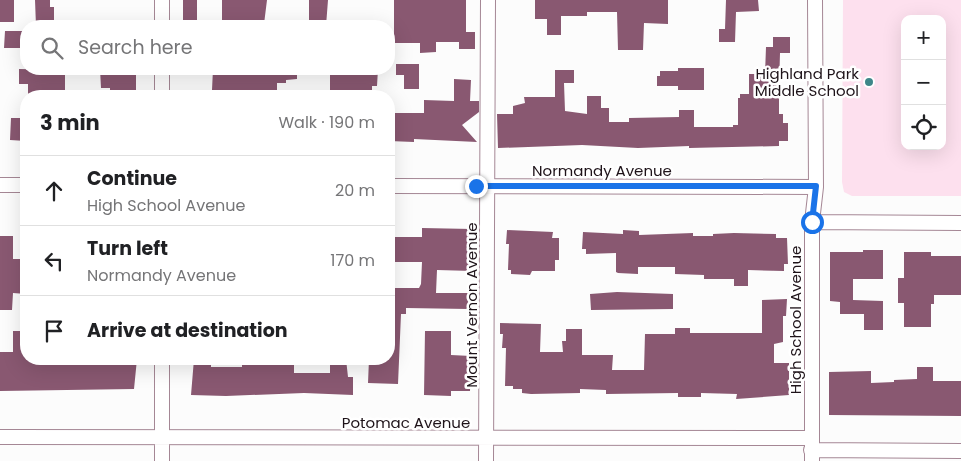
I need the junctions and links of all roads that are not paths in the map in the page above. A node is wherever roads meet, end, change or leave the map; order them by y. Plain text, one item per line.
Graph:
1 (162, 0) edge
2 (488, 0) edge
3 (815, 0) edge
4 (162, 20) edge
5 (162, 75) edge
6 (162, 90) edge
7 (0, 185) edge
8 (20, 185) edge
9 (395, 186) edge
10 (488, 186) junction
11 (816, 186) junction
12 (812, 222) junction
13 (961, 223) edge
14 (162, 365) edge
15 (0, 438) edge
16 (162, 438) junction
17 (486, 438) junction
18 (812, 450) edge
19 (961, 451) edge
20 (162, 461) edge
21 (486, 461) edge

1 - 4 street
2 - 10 street, Mount Vernon Avenue
3 - 11 street, High School Avenue
5 - 6 street
7 - 8 street
9 - 10 street, Normandy Avenue
10 - 11 street, Normandy Avenue
10 - 17 street, Mount Vernon Avenue
11 - 12 street, High School Avenue
12 - 13 street
12 - 18 street, High School Avenue
14 - 16 street
15 - 16 street, Potomac Avenue
16 - 17 street, Potomac Avenue
16 - 20 street
17 - 18 street, Potomac Avenue
17 - 21 street, Mount Vernon Avenue
18 - 19 street, Potomac Avenue

